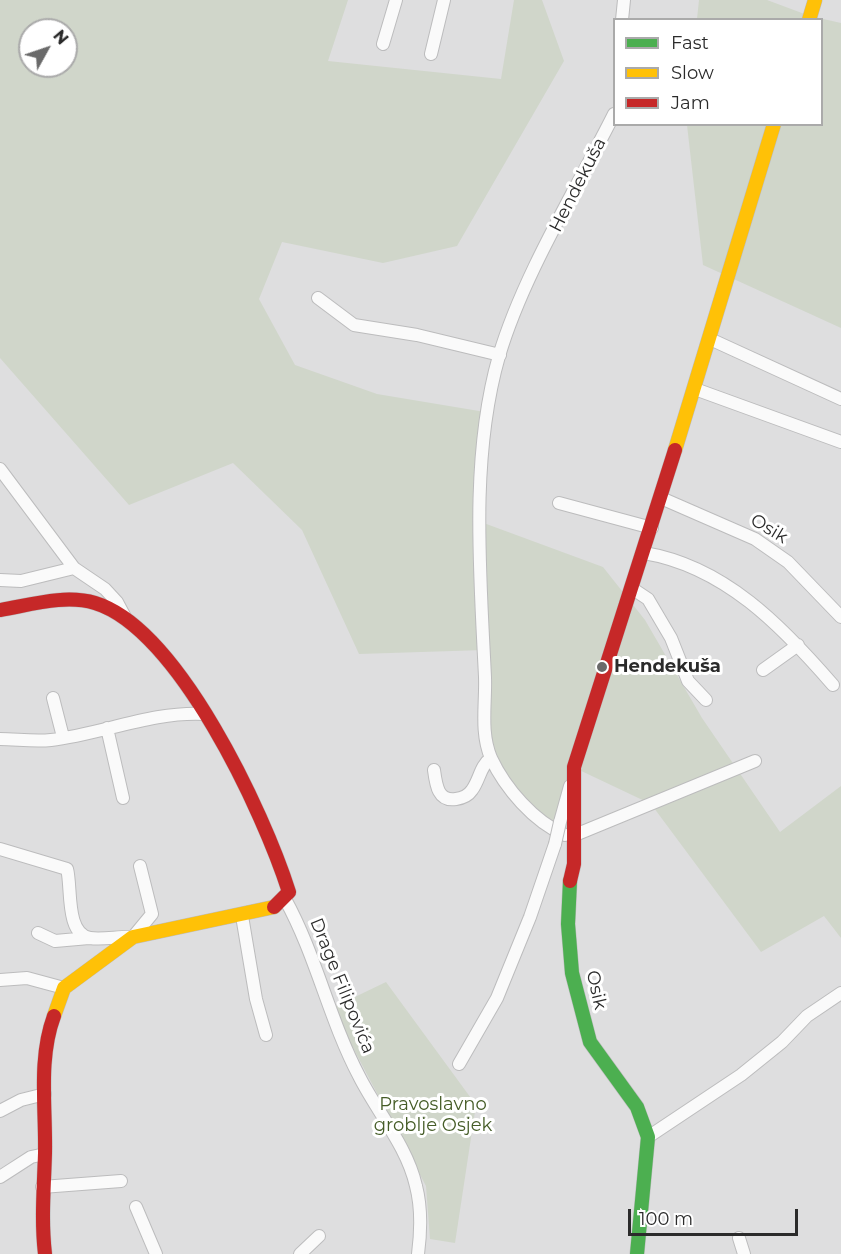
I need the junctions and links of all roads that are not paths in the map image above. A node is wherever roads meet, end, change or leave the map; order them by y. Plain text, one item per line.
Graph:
1 (396, 0) edge
2 (444, 0) edge
3 (615, 0) edge
4 (624, 0) edge
5 (815, 0) edge
6 (622, 18) edge
7 (810, 18) edge
8 (383, 44) dead end
9 (431, 54) dead end
10 (613, 118) edge
11 (773, 126) edge
12 (318, 298) dead end
13 (710, 339) junction
14 (500, 355) junction
15 (694, 389) junction
16 (841, 399) edge
17 (841, 442) edge
18 (0, 469) edge
19 (661, 498) junction
20 (559, 503) dead end
21 (652, 528) junction
22 (644, 553) junction
23 (74, 568) junction
24 (0, 580) edge
25 (633, 589) junction
26 (0, 610) edge
27 (125, 617) junction
28 (841, 617) edge
29 (798, 645) junction
30 (763, 670) dead end
31 (833, 685) dead end
32 (53, 698) dead end
33 (706, 700) dead end
34 (205, 714) junction
35 (107, 728) junction
36 (63, 737) junction
37 (0, 739) edge
38 (491, 758) junction
39 (755, 761) dead end
40 (574, 767) junction
41 (434, 770) dead end
42 (123, 798) dead end
43 (575, 838) junction
44 (0, 849) edge
45 (140, 866) dead end
46 (285, 899) junction
47 (242, 915) junction
48 (38, 933) dead end
49 (134, 937) junction
50 (89, 938) junction
51 (0, 980) edge
52 (64, 988) junction
53 (841, 993) edge
54 (266, 1035) dead end
55 (459, 1064) dead end
56 (45, 1094) junction
57 (0, 1112) edge
58 (648, 1137) junction
59 (45, 1154) junction
60 (0, 1177) edge
61 (121, 1181) dead end
62 (42, 1187) junction
63 (136, 1207) dead end
64 (319, 1236) dead end
65 (739, 1238) dead end
66 (45, 1254) edge
67 (156, 1254) edge
68 (300, 1254) edge
69 (418, 1254) edge
70 (637, 1254) edge
71 (744, 1254) edge

1 - 8 street
2 - 9 street
3 - 6 street
4 - 6 street
5 - 7 main road
10 - 14 street, Hendekuša
11 - 13 main road, Osik
12 - 14 street
13 - 15 main road, Osik
13 - 16 street
14 - 38 street, Hendekuša
15 - 17 street
15 - 19 main road, Osik
18 - 23 street, Drage Filipovića
19 - 21 main road, Osik
19 - 28 street, Osik
20 - 21 street
21 - 22 main road, Osik
22 - 25 main road, Osik
22 - 29 street
23 - 24 street
23 - 27 street, Drage Filipovića
25 - 33 street
25 - 40 main road, Osik
26 - 27 main road, Drage Filipovića
27 - 34 main road, Drage Filipovića
29 - 30 street
29 - 31 street
32 - 36 street
34 - 35 street
34 - 46 main road, Drage Filipovića
35 - 36 street
35 - 42 street
36 - 37 street
38 - 41 street
38 - 43 street, Hendekuša
39 - 43 street
40 - 43 main road, Osik
40 - 55 street, bridge
43 - 58 main road, Osik
44 - 50 street
45 - 49 street
46 - 47 main road
46 - 69 street, Drage Filipovića
47 - 49 main road
47 - 54 street
48 - 50 street
49 - 50 street
49 - 52 main road
51 - 52 street
52 - 56 main road
53 - 58 street
56 - 57 street
56 - 59 main road
58 - 70 main road, Osik
59 - 60 street
59 - 62 main road
61 - 62 street
62 - 66 main road
63 - 67 street
64 - 68 street
65 - 71 street

